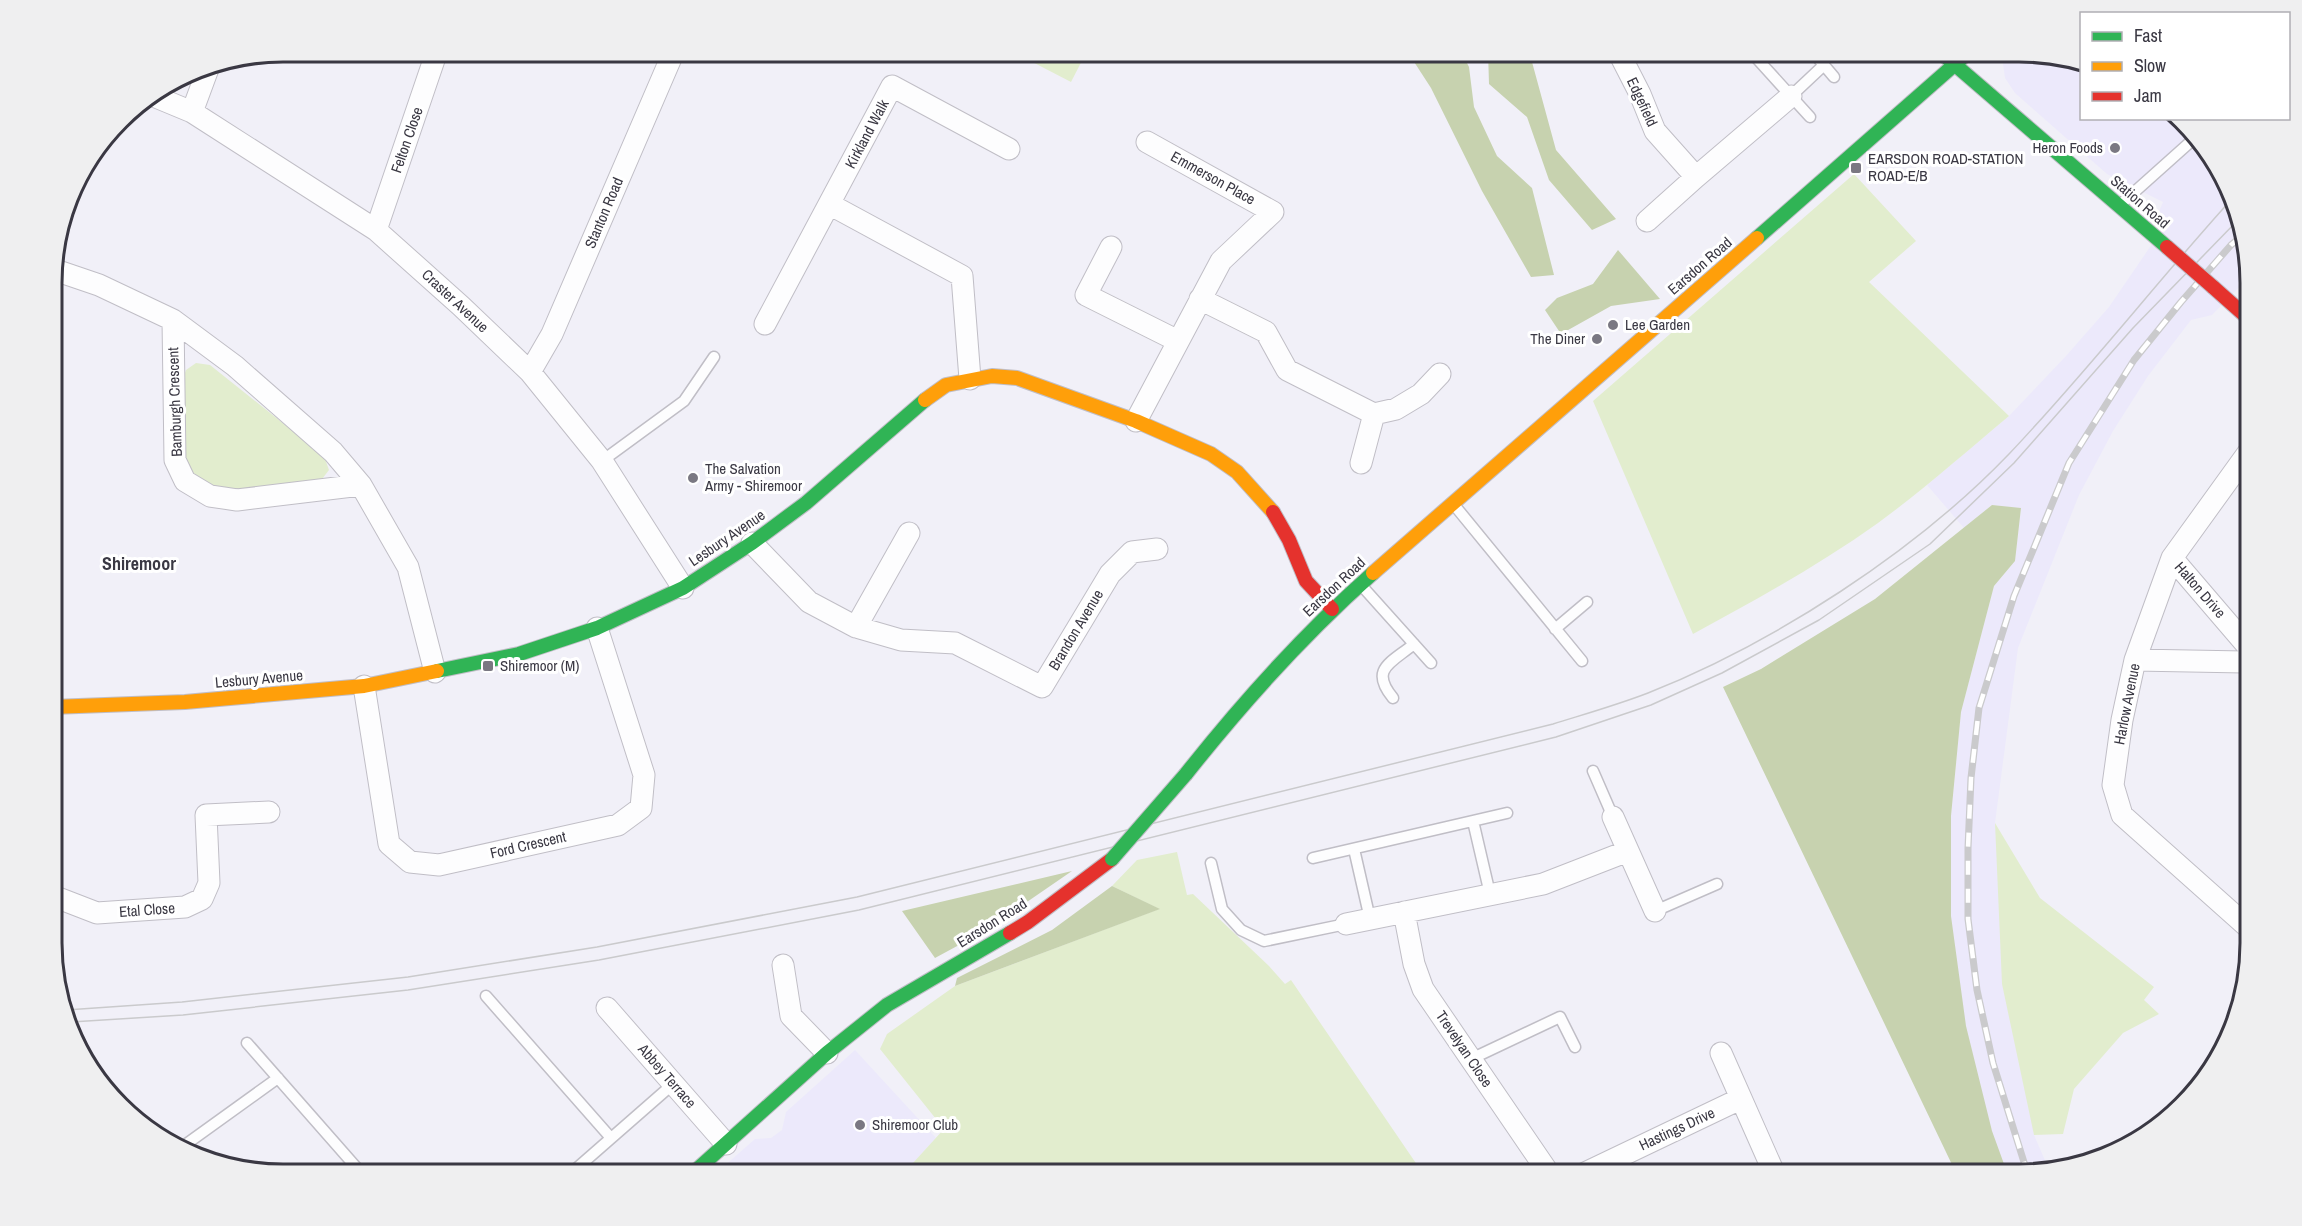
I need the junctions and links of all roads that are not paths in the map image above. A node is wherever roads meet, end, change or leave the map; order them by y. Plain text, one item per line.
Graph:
1 (433, 62) edge
2 (669, 62) edge
3 (1624, 62) edge
4 (1760, 62) edge
5 (1821, 62) edge
6 (1952, 62) edge
7 (1956, 62) edge
8 (1954, 64) junction
9 (1824, 65) junction
10 (206, 75) edge
11 (1834, 77) dead end
12 (1791, 96) junction
13 (160, 99) edge
14 (192, 112) junction
15 (1810, 117) dead end
16 (1147, 142) dead end
17 (2190, 142) edge
18 (1009, 149) dead end
19 (1696, 177) junction
20 (829, 204) junction
21 (2119, 206) junction
22 (1647, 221) dead end
23 (376, 230) junction
24 (1111, 248) dead end
25 (62, 272) edge
26 (1200, 299) junction
27 (2240, 311) edge
28 (173, 320) junction
29 (765, 324) dead end
30 (1178, 341) junction
31 (714, 357) dead end
32 (530, 372) junction
33 (1440, 374) dead end
34 (970, 379) junction
35 (1374, 414) junction
36 (1136, 421) junction
37 (602, 461) junction
38 (1361, 463) dead end
39 (2240, 464) edge
40 (361, 485) junction
41 (1453, 504) junction
42 (909, 533) dead end
43 (752, 543) junction
44 (1157, 549) dead end
45 (2172, 558) junction
46 (1361, 584) junction
47 (683, 588) junction
48 (1587, 602) dead end
49 (1332, 609) junction
50 (856, 627) junction
51 (597, 628) junction
52 (1555, 629) junction
53 (2240, 637) edge
54 (1414, 644) junction
55 (2135, 660) junction
56 (1582, 661) dead end
57 (2240, 662) edge
58 (1431, 663) dead end
59 (435, 672) junction
60 (364, 686) junction
61 (1393, 698) dead end
62 (62, 707) edge
63 (1593, 771) dead end
64 (269, 812) dead end
65 (1507, 813) dead end
66 (1613, 817) joint
67 (1473, 821) junction
68 (1354, 849) junction
69 (1628, 850) junction
70 (1313, 858) dead end
71 (1211, 863) dead end
72 (1717, 884) dead end
73 (1490, 894) junction
74 (62, 900) edge
75 (1655, 911) joint
76 (1404, 912) junction
77 (1370, 919) junction
78 (2240, 920) edge
79 (1346, 924) joint
80 (783, 965) dead end
81 (486, 996) dead end
82 (607, 1008) dead end
83 (247, 1042) dead end
84 (1575, 1047) dead end
85 (827, 1053) junction
86 (1720, 1053) dead end
87 (1471, 1059) junction
88 (278, 1078) junction
89 (673, 1084) junction
90 (1740, 1099) junction
91 (611, 1138) junction
92 (188, 1143) edge
93 (726, 1144) junction
94 (353, 1164) edge
95 (581, 1164) edge
96 (703, 1164) edge
97 (1543, 1164) edge
98 (1604, 1164) edge
99 (1770, 1164) edge

1 - 23 street, Felton Close
2 - 32 street, Stanton Road
3 - 19 street, Edgefield
4 - 12 lane
5 - 9 lane
6 - 8 street, Station Road
7 - 8 street, Earsdon Road
8 - 21 street, Station Road
8 - 41 street, Earsdon Road
9 - 11 lane
9 - 12 lane
10 - 14 street
12 - 15 lane
12 - 19 street
13 - 14 street, Craster Avenue
14 - 23 street, Craster Avenue
16 - 26 street, Emmerson Place
17 - 21 lane
18 - 20 street, Kirkland Walk
19 - 22 street
20 - 29 street, Kirkland Walk
20 - 34 street
21 - 27 street, Station Road, bridge
23 - 32 street, Craster Avenue
24 - 30 street
25 - 28 street, Bamburgh Crescent
26 - 30 street, Emmerson Place
26 - 35 street
28 - 40 street, Bamburgh Crescent
28 - 40 street, Bamburgh Crescent
30 - 36 street, Emmerson Place
31 - 37 lane
32 - 37 street, Craster Avenue
33 - 35 street
34 - 36 street, Lesbury Avenue
34 - 43 street, Lesbury Avenue
35 - 38 street
36 - 49 street, Lesbury Avenue
37 - 47 street, Craster Avenue
39 - 45 street, Harlow Avenue
40 - 59 street, Bamburgh Crescent
41 - 46 street, Earsdon Road
41 - 52 lane
42 - 50 street
43 - 47 street, Lesbury Avenue
43 - 50 street, Brandon Avenue
44 - 50 street, Brandon Avenue
45 - 53 street, Halton Drive
45 - 55 street, Harlow Avenue
46 - 49 street, Earsdon Road
46 - 54 lane
47 - 51 street, Lesbury Avenue
48 - 52 lane
49 - 85 street, Earsdon Road, bridge
51 - 59 street, Lesbury Avenue
51 - 60 street, Ford Crescent
52 - 56 lane
54 - 58 lane
54 - 61 lane
55 - 57 street
55 - 78 street, Harlow Avenue
59 - 60 street, Lesbury Avenue
60 - 62 street, Lesbury Avenue
63 - 66 lane
64 - 74 street, Etal Close
65 - 67 lane
66 - 69 street
67 - 68 lane
67 - 73 lane
68 - 70 lane
68 - 77 lane
69 - 73 street
69 - 75 street
71 - 79 lane
72 - 75 lane
73 - 76 street
76 - 77 street
76 - 87 street, Trevelyan Close
77 - 79 street
80 - 85 street
81 - 91 lane
82 - 89 street, Abbey Terrace
83 - 88 lane
84 - 87 lane
85 - 93 street, Earsdon Road
86 - 90 street
87 - 97 street, Trevelyan Close
88 - 92 lane
88 - 94 lane
89 - 91 lane
89 - 93 street, Abbey Terrace
90 - 98 street, Hastings Drive
90 - 99 street
91 - 95 lane
93 - 96 street, Earsdon Road

